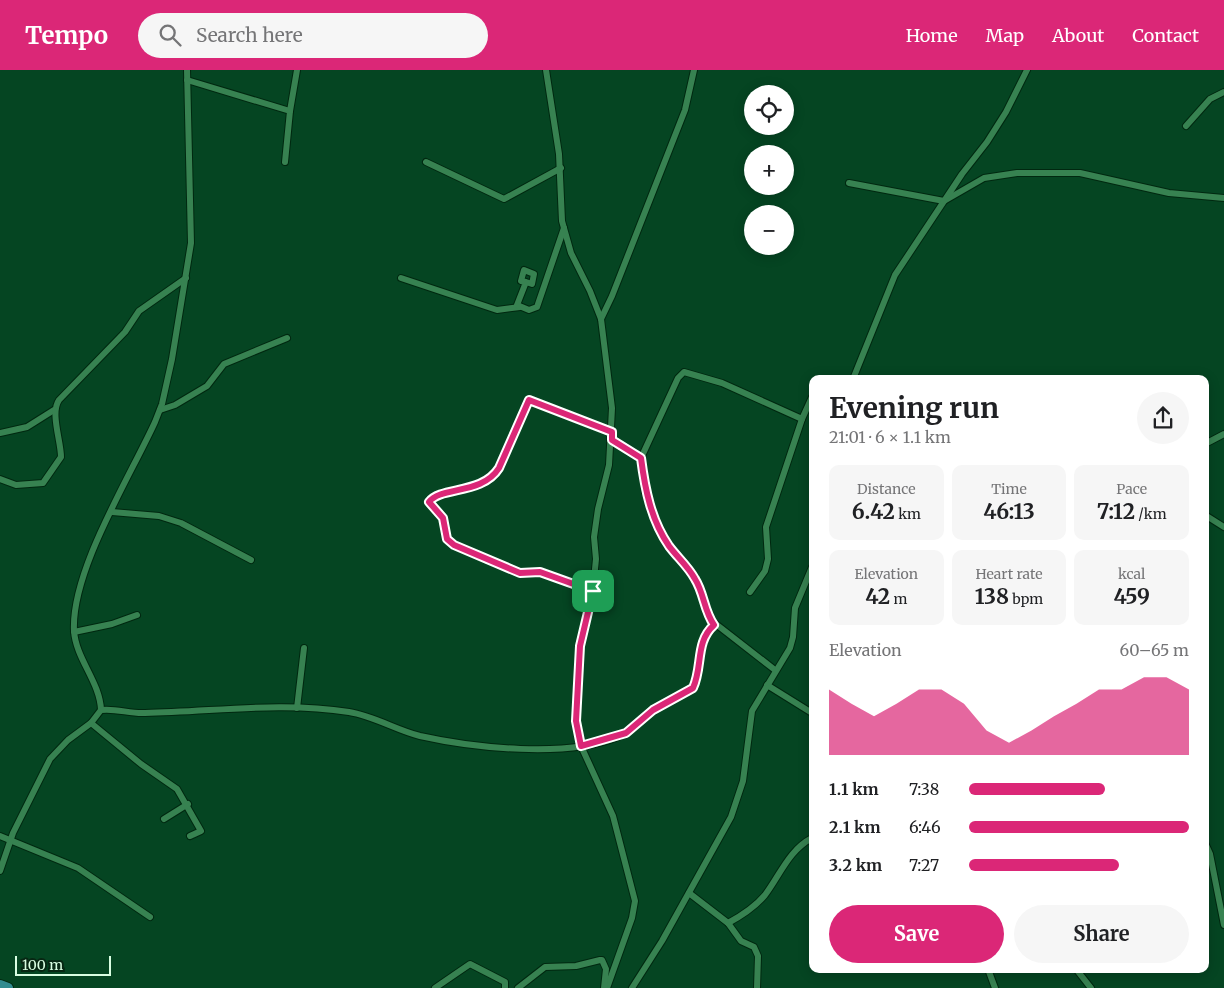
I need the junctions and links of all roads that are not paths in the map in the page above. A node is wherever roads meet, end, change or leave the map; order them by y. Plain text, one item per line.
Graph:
1 (187, 70) edge
2 (297, 70) edge
3 (546, 70) edge
4 (694, 70) edge
5 (1027, 70) edge
6 (187, 80) junction
7 (1224, 92) edge
8 (290, 111) junction
9 (1186, 126) dead end
10 (286, 162) dead end
11 (426, 162) dead end
12 (560, 168) junction
13 (849, 182) dead end
14 (1224, 198) edge
15 (944, 201) junction
16 (564, 228) junction
17 (186, 278) junction
18 (401, 278) dead end
19 (526, 282) dead end
20 (522, 307) junction
21 (601, 319) junction
22 (287, 338) dead end
23 (855, 375) edge
24 (809, 404) edge
25 (54, 410) junction
26 (160, 410) junction
27 (802, 419) junction
28 (612, 432) junction
29 (0, 434) edge
30 (1224, 434) edge
31 (612, 440) junction
32 (1209, 442) edge
33 (641, 458) junction
34 (0, 479) edge
35 (112, 512) junction
36 (1209, 518) edge
37 (1224, 527) edge
38 (251, 560) dead end
39 (809, 574) edge
40 (593, 591) junction
41 (750, 592) dead end
42 (137, 615) dead end
43 (714, 625) junction
44 (74, 632) junction
45 (304, 648) dead end
46 (775, 670) junction
47 (767, 685) junction
48 (297, 708) junction
49 (101, 710) junction
50 (809, 711) edge
51 (91, 723) junction
52 (581, 746) junction
53 (188, 804) junction
54 (164, 819) dead end
55 (0, 836) edge
56 (190, 836) dead end
57 (809, 840) edge
58 (10, 842) junction
59 (1209, 852) edge
60 (0, 871) edge
61 (689, 893) junction
62 (150, 917) dead end
63 (728, 923) junction
64 (1224, 925) edge
65 (989, 973) edge
66 (1079, 973) edge
67 (0, 986) edge
68 (8, 988) edge
69 (435, 988) edge
70 (505, 988) edge
71 (518, 988) edge
72 (605, 988) edge
73 (632, 988) edge
74 (757, 988) edge
75 (995, 988) edge
76 (1091, 988) edge

1 - 6 street
2 - 8 street
3 - 12 street
4 - 21 street
5 - 15 street
6 - 8 street
6 - 17 street
7 - 9 street
8 - 10 street
11 - 12 street
12 - 16 street
13 - 15 street
14 - 15 street
15 - 23 street
16 - 20 street
16 - 21 street
17 - 25 street
17 - 26 street
18 - 20 street
19 - 20 street
21 - 28 street
22 - 26 street
24 - 27 street
25 - 29 street
25 - 34 street
26 - 35 street
27 - 33 street
27 - 41 street
28 - 31 street
28 - 40 street
30 - 32 street
31 - 33 street
31 - 40 street
33 - 43 street
35 - 38 street
35 - 44 street
36 - 37 street
39 - 46 street
40 - 52 street
42 - 44 street
43 - 46 street
43 - 52 street
44 - 49 street
45 - 48 street
46 - 47 street
47 - 50 street
47 - 61 street
48 - 49 street
48 - 52 street
49 - 51 street
51 - 53 street
51 - 58 street
52 - 72 street
53 - 54 street
53 - 56 street
55 - 58 street
57 - 63 street
58 - 60 street
58 - 62 street
59 - 64 street
61 - 63 street
61 - 73 street
63 - 74 street
65 - 75 street
66 - 76 street
67 - 68 highway
69 - 70 street
71 - 72 street

